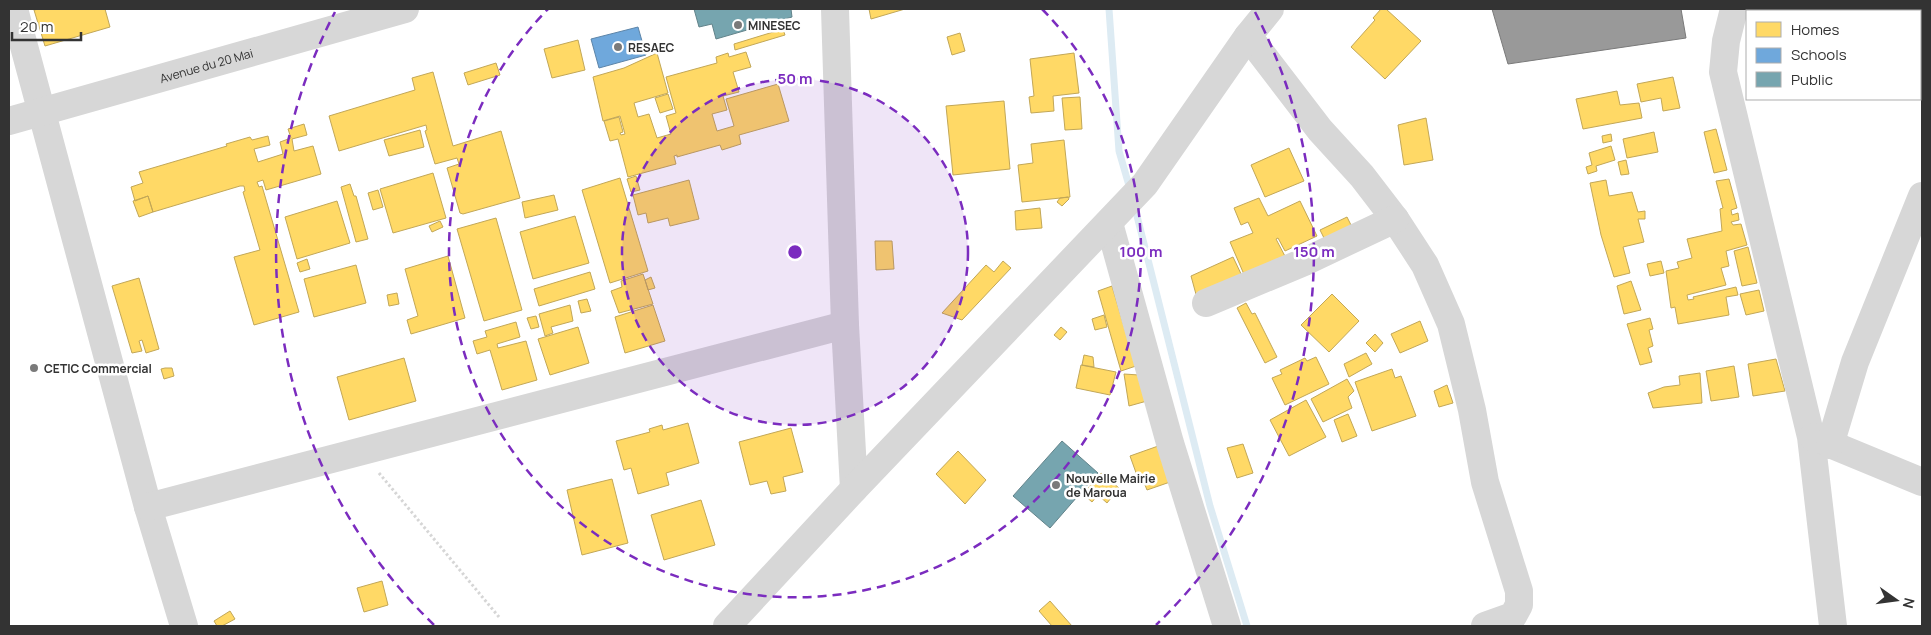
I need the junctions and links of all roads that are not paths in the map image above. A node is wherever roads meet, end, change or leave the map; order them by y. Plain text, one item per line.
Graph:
1 (14, 9) edge
2 (405, 9) edge
3 (835, 9) edge
4 (1270, 9) edge
5 (1734, 9) edge
6 (350, 17) edge
7 (1248, 36) junction
8 (42, 112) junction
9 (9, 121) edge
10 (1922, 196) edge
11 (1113, 218) junction
12 (1395, 219) junction
13 (1206, 304) dead end
14 (844, 325) junction
15 (1821, 441) junction
16 (1922, 482) edge
17 (854, 489) junction
18 (148, 507) junction
19 (184, 626) edge
20 (727, 626) edge
21 (1226, 626) edge
22 (1485, 626) edge
23 (1833, 626) edge

1 - 8 street
2 - 6 street, Avenue du 20 Mai
3 - 14 street
4 - 7 street
5 - 15 street
6 - 8 street, Avenue du 20 Mai
7 - 11 street
7 - 12 street
8 - 9 street, Avenue du 20 Mai
8 - 18 street
10 - 15 street
11 - 17 street
11 - 21 street
12 - 13 street
12 - 22 street
14 - 17 street
14 - 18 street
15 - 16 street
15 - 23 street
17 - 20 street
18 - 19 street

